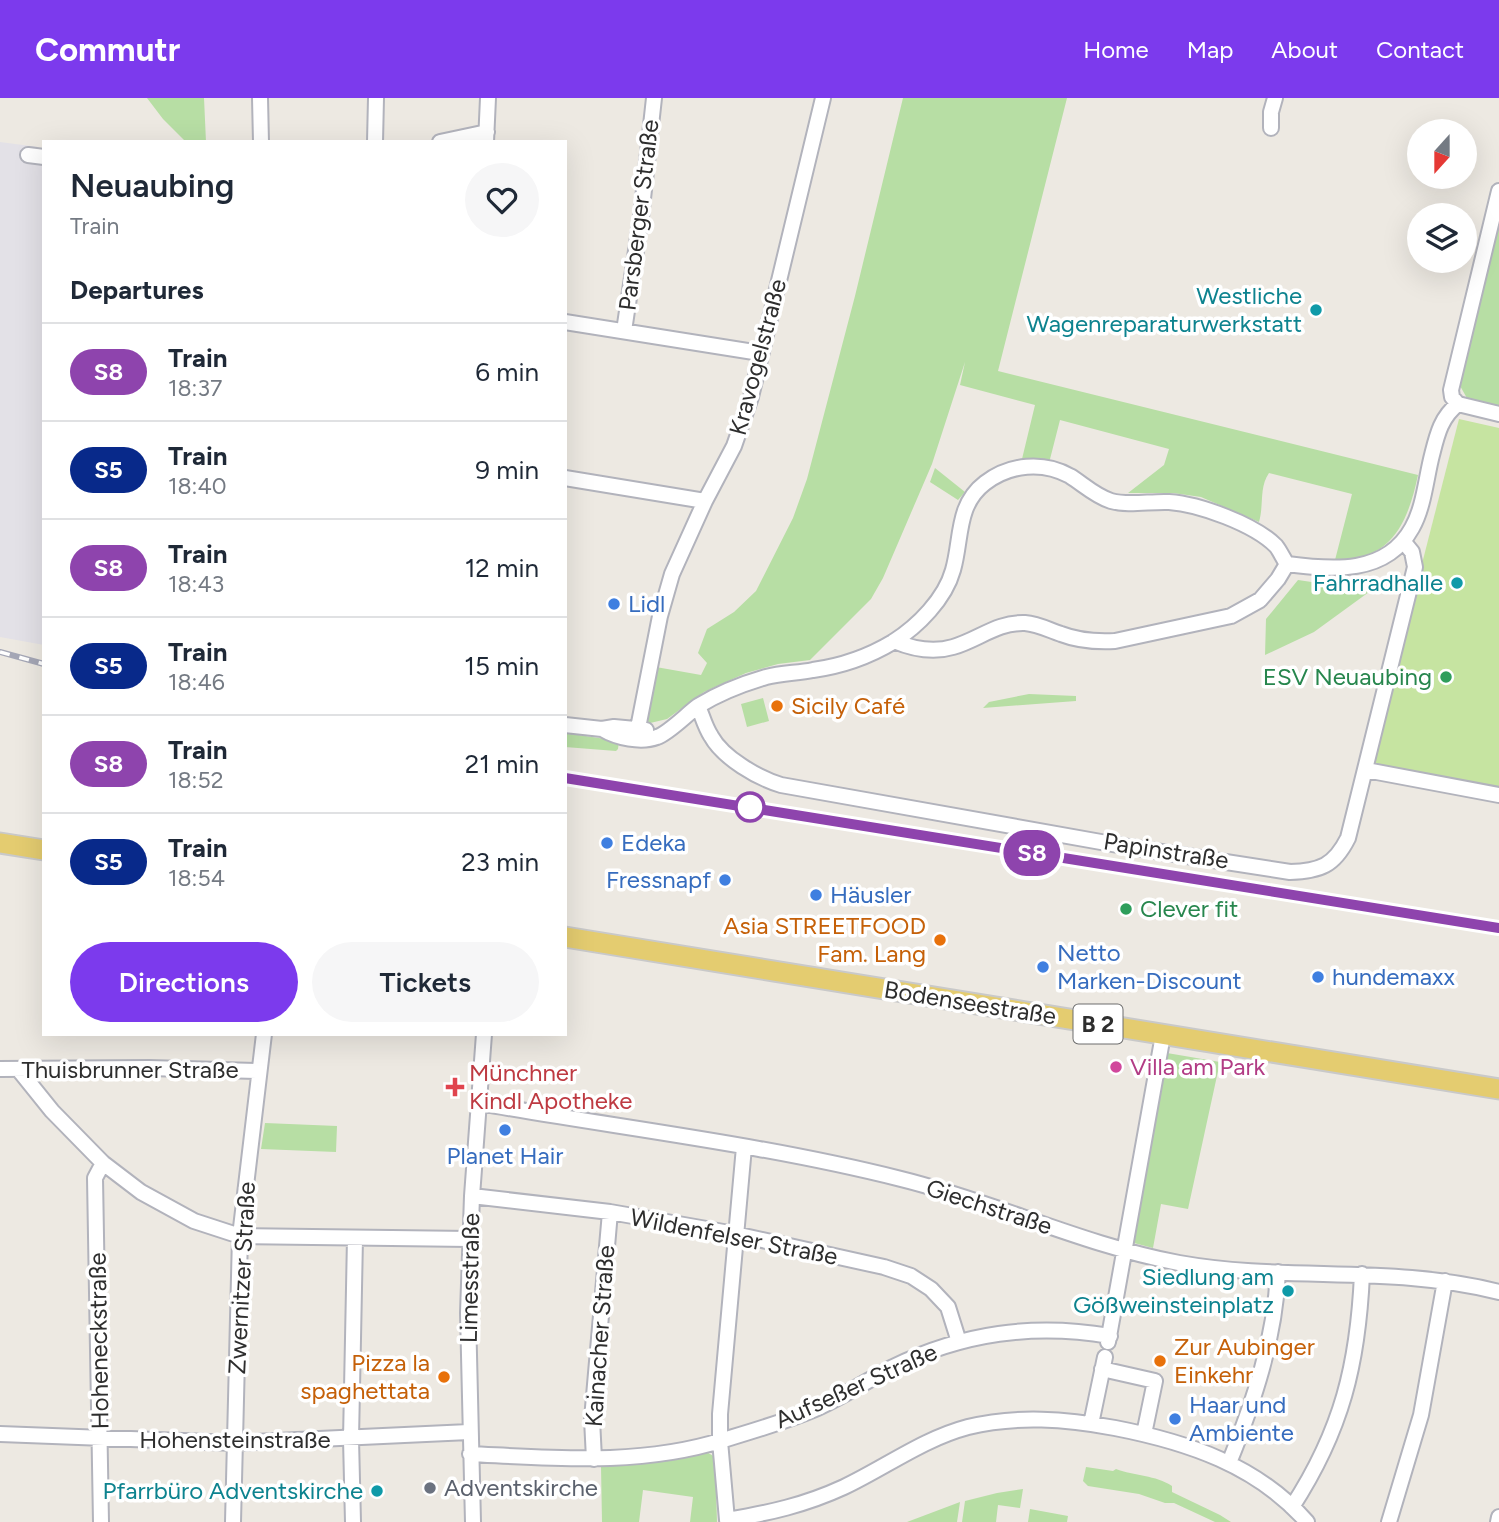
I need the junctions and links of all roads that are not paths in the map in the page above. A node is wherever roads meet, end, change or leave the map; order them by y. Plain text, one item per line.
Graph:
1 (260, 98) edge
2 (376, 98) edge
3 (488, 98) edge
4 (654, 98) edge
5 (824, 98) edge
6 (1275, 98) edge
7 (1271, 128) dead end
8 (487, 137) edge
9 (261, 140) edge
10 (375, 140) edge
11 (459, 140) edge
12 (28, 155) dead end
13 (42, 157) edge
14 (1499, 191) edge
15 (567, 322) edge
16 (624, 331) junction
17 (761, 353) junction
18 (1458, 404) junction
19 (1499, 414) edge
20 (567, 478) edge
21 (705, 501) junction
22 (1403, 541) junction
23 (1287, 564) junction
24 (894, 642) junction
25 (698, 706) junction
26 (567, 725) edge
27 (638, 728) junction
28 (602, 729) junction
29 (668, 730) junction
30 (1366, 771) junction
31 (1499, 795) edge
32 (0, 843) edge
33 (42, 850) edge
34 (567, 937) edge
35 (1163, 1035) junction
36 (264, 1036) edge
37 (484, 1036) edge
38 (0, 1069) edge
39 (19, 1070) junction
40 (259, 1071) junction
41 (1499, 1089) edge
42 (479, 1104) junction
43 (744, 1147) junction
44 (103, 1163) junction
45 (472, 1196) junction
46 (610, 1212) junction
47 (735, 1234) junction
48 (240, 1236) junction
49 (355, 1238) junction
50 (470, 1239) junction
51 (1125, 1252) junction
52 (1278, 1272) junction
53 (1362, 1274) junction
54 (1445, 1281) junction
55 (1499, 1292) edge
56 (959, 1342) junction
57 (1091, 1424) junction
58 (469, 1432) junction
59 (0, 1434) edge
60 (1144, 1434) junction
61 (101, 1439) junction
62 (351, 1439) junction
63 (720, 1441) junction
64 (235, 1443) junction
65 (470, 1454) junction
66 (594, 1459) junction
67 (1229, 1463) junction
68 (1292, 1507) junction
69 (727, 1520) edge
70 (101, 1522) edge
71 (233, 1522) edge
72 (352, 1522) edge
73 (472, 1522) edge
74 (1307, 1522) edge
75 (1389, 1522) edge

1 - 9 street
2 - 10 street
3 - 8 street
4 - 16 street, Parsberger Straße
5 - 17 street, Kravogelstraße
6 - 7 street
8 - 11 street
12 - 13 street
14 - 18 street
15 - 16 street
16 - 17 street
17 - 21 street, Kravogelstraße
18 - 19 street
18 - 22 street
20 - 21 street
21 - 27 street, Kravogelstraße
22 - 23 street
22 - 30 street, Papinstraße
23 - 24 street
23 - 24 street
24 - 25 street
25 - 29 street
25 - 30 street, Papinstraße
26 - 28 street
27 - 28 street
27 - 29 street
28 - 29 street
30 - 31 street
32 - 33 main road
34 - 35 main road, Bodenseestraße / B 2
35 - 41 main road, Bodenseestraße / B 2
35 - 51 street
36 - 40 street, Zwernitzer Straße
37 - 42 street, Limesstraße
38 - 39 street, Thuisbrunner Straße
39 - 40 street, Thuisbrunner Straße
39 - 44 street
40 - 48 street, Zwernitzer Straße
42 - 43 street, Giechstraße
42 - 45 street, Limesstraße
43 - 47 street
43 - 51 street, Giechstraße
44 - 48 street
44 - 61 street, Hoheneckstraße
45 - 46 street, Wildenfelser Straße
45 - 50 street, Limesstraße
46 - 47 street, Wildenfelser Straße
46 - 66 street, Kainacher Straße
47 - 56 street, Wildenfelser Straße
47 - 63 street
48 - 49 street
48 - 64 street, Zwernitzer Straße
49 - 50 street
49 - 62 street
50 - 58 street, Limesstraße
51 - 52 street, Giechstraße
51 - 56 street, Aufseßer Straße
52 - 53 street, Giechstraße
52 - 67 street
53 - 54 street, Giechstraße
53 - 68 street
54 - 55 street, Giechstraße
54 - 75 street
56 - 63 street, Aufseßer Straße
57 - 60 street
57 - 60 street
57 - 69 street
58 - 62 street, Hohensteinstraße
58 - 65 street, Limesstraße
59 - 61 street, Hohensteinstraße
60 - 67 street
61 - 64 street, Hohensteinstraße
61 - 70 street, Hoheneckstraße
62 - 64 street, Hohensteinstraße
62 - 72 street
63 - 66 street, Aufseßer Straße
63 - 69 street
64 - 71 street, Zwernitzer Straße
65 - 66 street, Aufseßer Straße
65 - 73 street, Limesstraße
67 - 68 street
68 - 74 street

